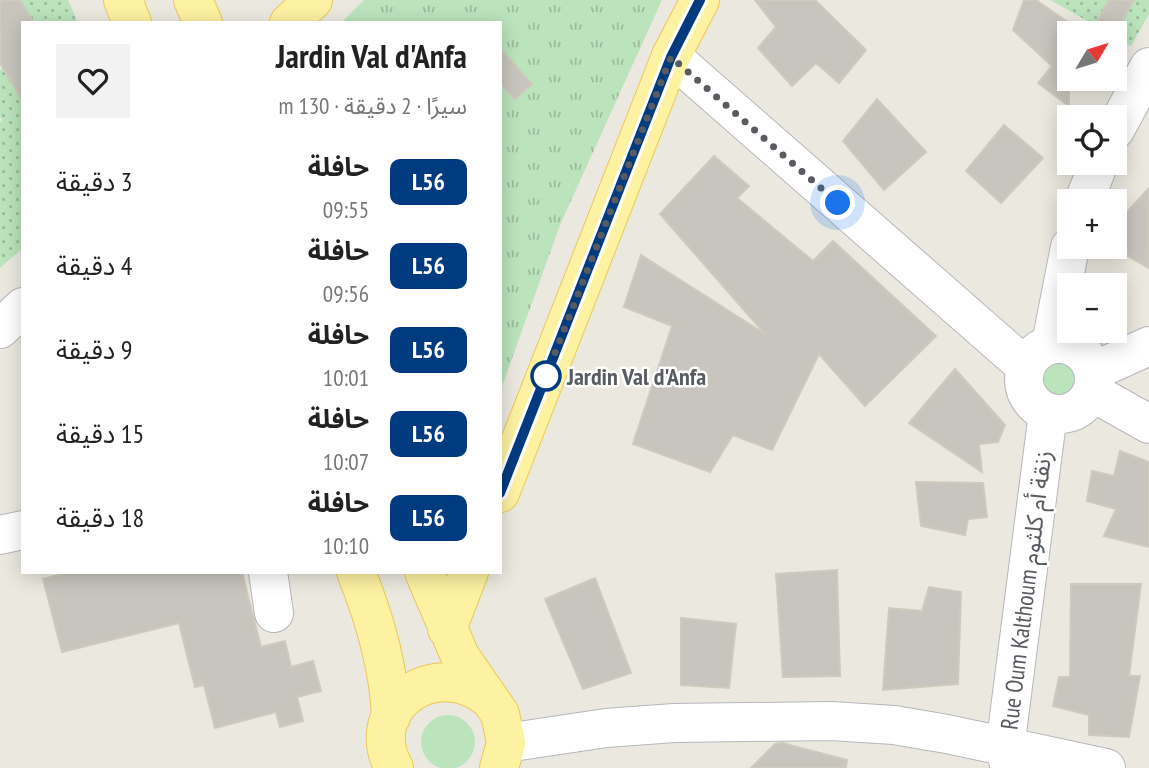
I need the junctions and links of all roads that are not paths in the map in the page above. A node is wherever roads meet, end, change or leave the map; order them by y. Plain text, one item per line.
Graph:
1 (123, 0) edge
2 (193, 0) edge
3 (313, 0) edge
4 (700, 0) edge
5 (131, 21) edge
6 (202, 21) edge
7 (291, 21) edge
8 (671, 57) junction
9 (1149, 67) edge
10 (1127, 108) edge
11 (1066, 259) edge
12 (21, 309) edge
13 (0, 329) edge
14 (1149, 346) edge
15 (1038, 356) junction
16 (1093, 382) junction
17 (1048, 413) junction
18 (1149, 424) edge
19 (502, 488) edge
20 (21, 530) edge
21 (0, 535) edge
22 (268, 574) edge
23 (357, 574) edge
24 (425, 574) edge
25 (469, 574) edge
26 (274, 613) dead end
27 (447, 629) junction
28 (488, 698) junction
29 (386, 748) edge
30 (503, 760) edge
31 (1007, 762) edge
32 (1106, 768) edge

1 - 5 main road
2 - 6 main road
3 - 7 main road
4 - 8 main road
8 - 15 street
8 - 19 main road
9 - 10 street
11 - 15 street
12 - 13 street
14 - 16 street
15 - 16 street
15 - 17 street
16 - 17 street
16 - 18 street
17 - 31 street, Rue Oum Kalthoum زنقة أم كلثوم
20 - 21 street
22 - 26 street
23 - 29 main road
24 - 27 main road
25 - 27 main road
27 - 28 main road
28 - 29 main road
28 - 30 main road
30 - 31 street
31 - 32 street

